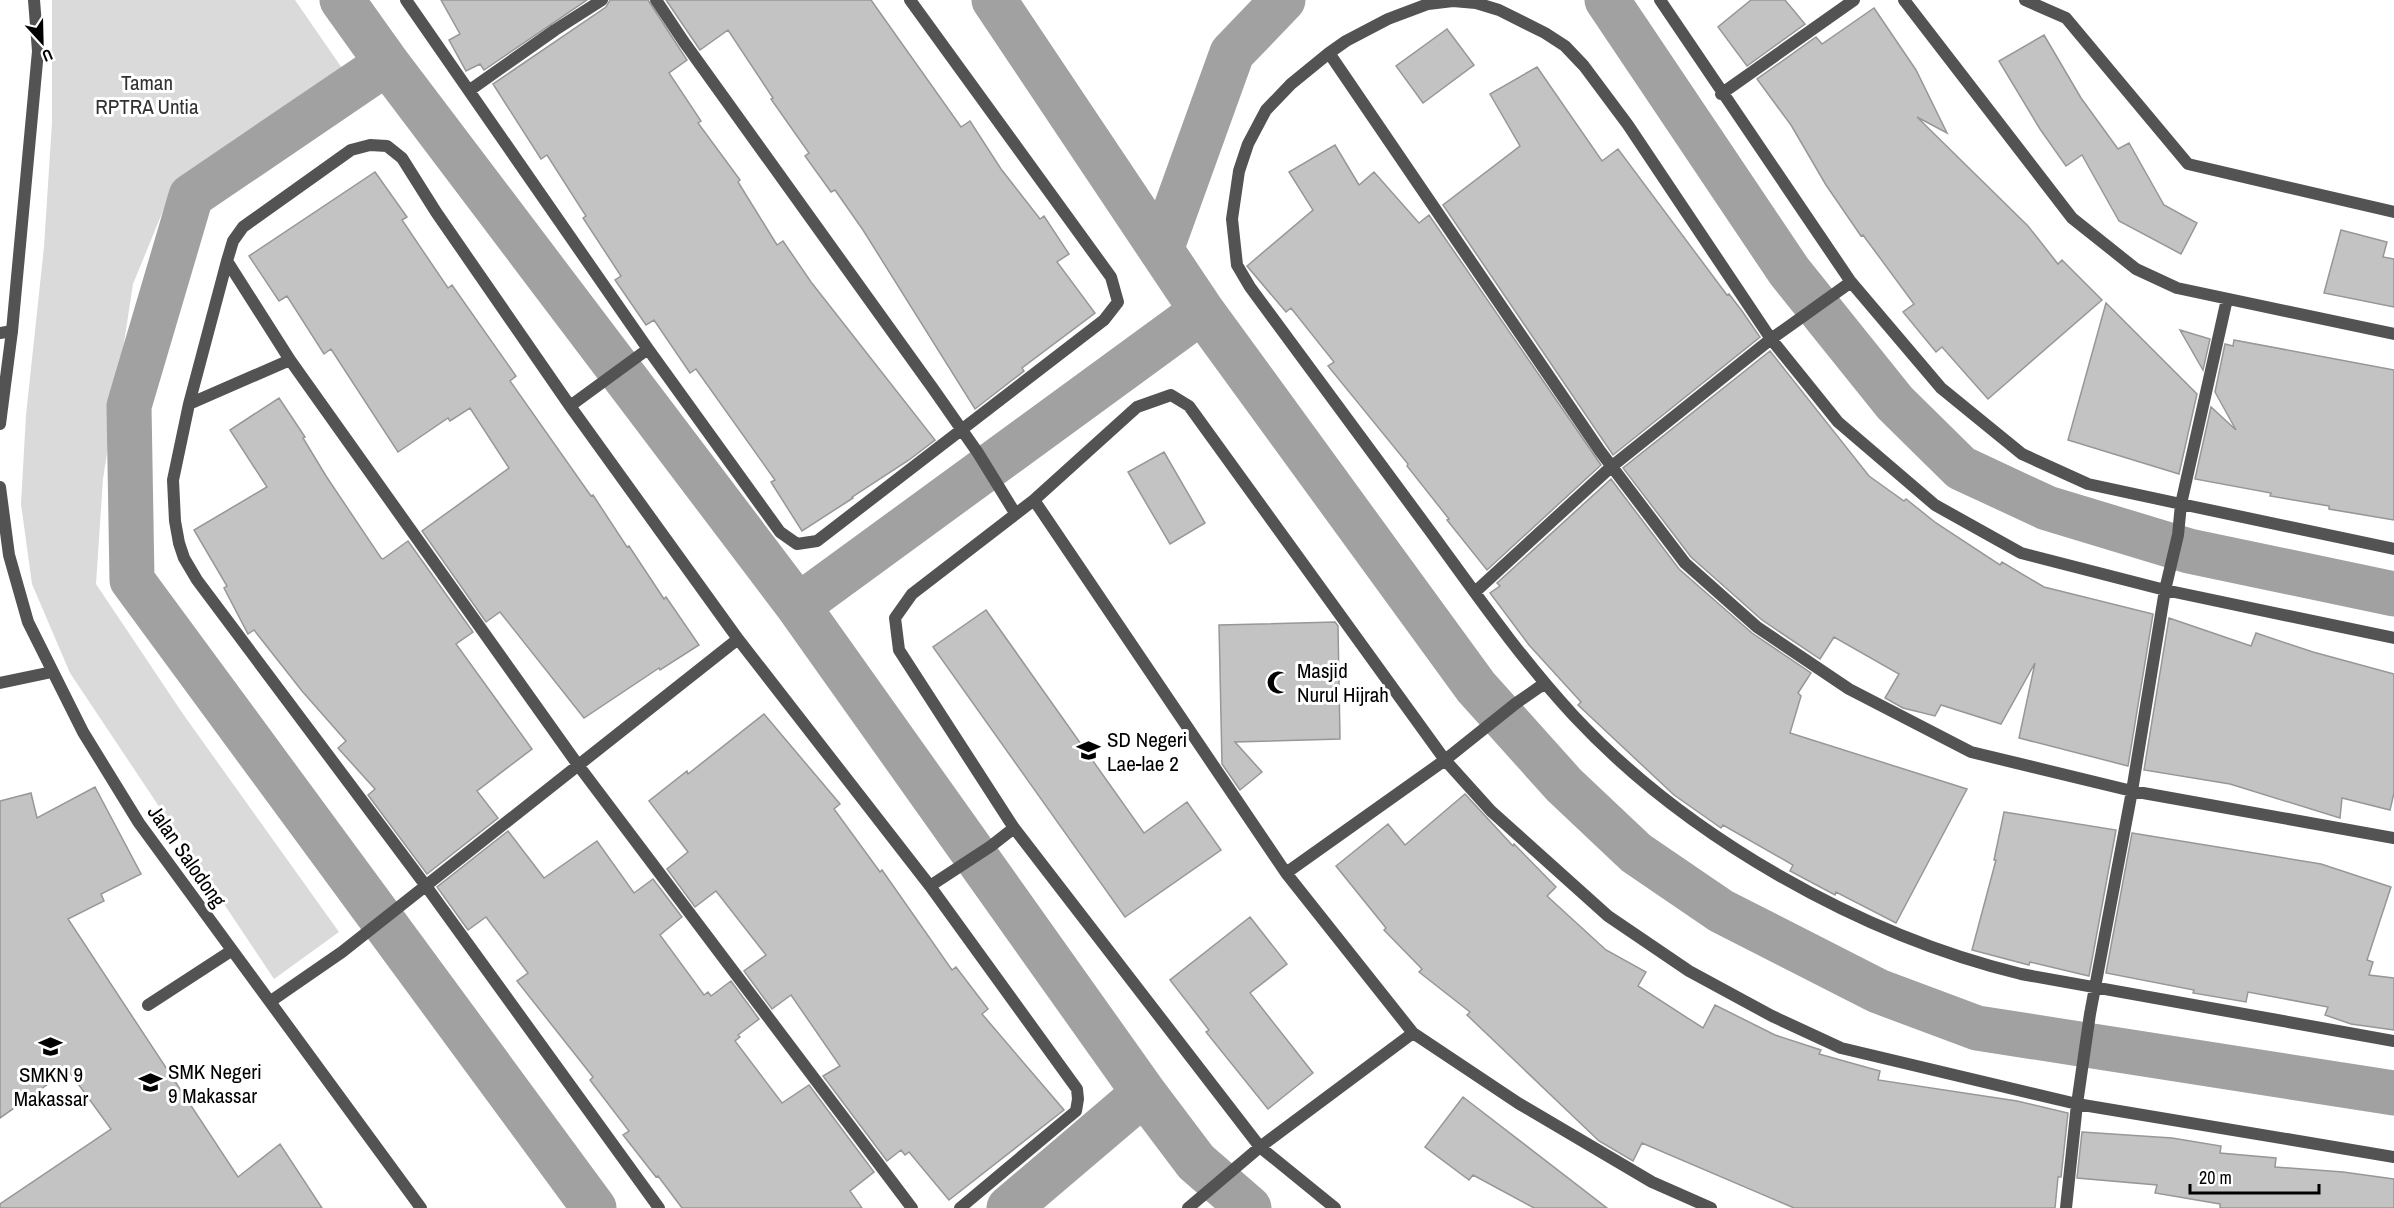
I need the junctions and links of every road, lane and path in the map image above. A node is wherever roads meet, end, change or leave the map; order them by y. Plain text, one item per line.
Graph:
1 (34, 0) edge
2 (406, 0) edge
3 (602, 0) edge
4 (656, 0) edge
5 (910, 0) edge
6 (1660, 0) edge
7 (1854, 0) edge
8 (1904, 0) edge
9 (2025, 0) edge
10 (1329, 54) junction
11 (470, 90) junction
12 (1721, 94) junction
13 (2394, 212) edge
14 (227, 261) junction
15 (1851, 282) junction
16 (2227, 299) junction
17 (6, 332) edge
18 (2394, 334) edge
19 (1771, 339) junction
20 (648, 349) junction
21 (290, 360) junction
22 (189, 404) junction
23 (570, 406) junction
24 (0, 424) edge
25 (961, 430) junction
26 (1611, 467) junction
27 (0, 487) edge
28 (1034, 500) junction
29 (2181, 504) junction
30 (1015, 513) junction
31 (2394, 549) edge
32 (2164, 590) junction
33 (1475, 592) junction
34 (2394, 638) edge
35 (738, 639) junction
36 (52, 672) junction
37 (0, 683) edge
38 (1545, 683) junction
39 (1445, 760) junction
40 (578, 765) junction
41 (2132, 790) junction
42 (1014, 828) junction
43 (2394, 838) edge
44 (1286, 873) junction
45 (426, 886) junction
46 (930, 886) junction
47 (231, 951) junction
48 (2095, 986) junction
49 (271, 1001) junction
50 (147, 1005) dead end
51 (1413, 1033) junction
52 (2394, 1041) edge
53 (2078, 1098) junction
54 (1260, 1147) junction
55 (2394, 1157) edge
56 (421, 1208) edge
57 (659, 1208) edge
58 (912, 1208) edge
59 (960, 1208) edge
60 (1188, 1208) edge
61 (1335, 1208) edge
62 (1711, 1208) edge
63 (2066, 1208) edge

1 - 17 street
2 - 11 street
3 - 11 street
4 - 25 street
5 - 25 street
6 - 12 street
7 - 12 street
8 - 16 street
9 - 13 street
10 - 19 street
10 - 26 street
10 - 33 street
11 - 20 street
12 - 15 street
14 - 21 street
14 - 22 street
14 - 23 street
15 - 19 street
15 - 29 street
16 - 18 street
16 - 29 street
17 - 24 street
19 - 26 street
19 - 32 street
20 - 23 street
20 - 25 street
21 - 22 street
21 - 40 street
22 - 45 street
23 - 35 street
25 - 30 street
26 - 33 street
26 - 41 street
27 - 36 street, Jalan Salodong
28 - 30 street
28 - 39 street
28 - 44 street
29 - 31 street
29 - 32 street
30 - 42 street
32 - 34 street
32 - 41 street
33 - 38 street
35 - 40 street
35 - 46 street
36 - 37 street
36 - 47 street, Jalan Salodong
38 - 39 street
38 - 48 street
39 - 44 street
39 - 53 street
40 - 45 street
40 - 58 street
41 - 43 street
41 - 48 street
42 - 46 street
42 - 54 street
44 - 51 street
45 - 49 street
45 - 57 street
46 - 59 street
47 - 49 street, Jalan Salodong
47 - 50 street
48 - 52 street
48 - 53 street
49 - 56 street, Jalan Salodong
51 - 54 street
51 - 62 street
53 - 55 street
53 - 63 street
54 - 60 street
54 - 61 street

